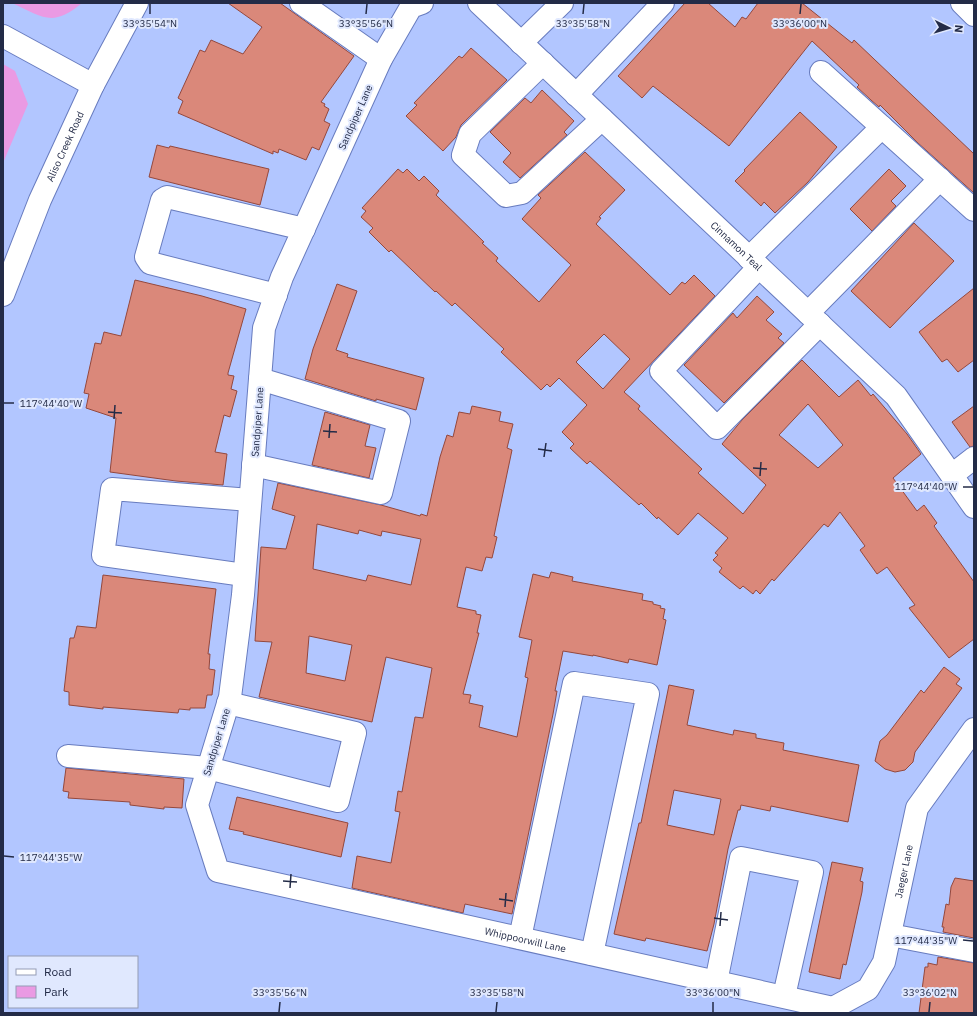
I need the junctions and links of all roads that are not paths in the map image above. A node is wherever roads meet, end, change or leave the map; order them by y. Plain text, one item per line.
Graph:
1 (137, 3) edge
2 (301, 3) edge
3 (422, 3) edge
4 (479, 3) edge
5 (562, 3) edge
6 (663, 3) edge
7 (962, 3) edge
8 (974, 15) edge
9 (3, 36) edge
10 (521, 43) junction
11 (381, 58) junction
12 (543, 63) junction
13 (821, 72) dead end
14 (93, 85) junction
15 (576, 95) junction
16 (602, 119) junction
17 (882, 126) junction
18 (940, 179) junction
19 (974, 210) edge
20 (304, 229) junction
21 (754, 263) junction
22 (3, 295) edge
23 (276, 295) junction
24 (814, 319) junction
25 (260, 379) junction
26 (974, 458) edge
27 (253, 465) junction
28 (952, 475) junction
29 (250, 500) junction
30 (974, 507) edge
31 (244, 575) junction
32 (228, 702) junction
33 (970, 742) edge
34 (68, 756) dead end
35 (208, 768) junction
36 (218, 871) joint
37 (890, 935) junction
38 (520, 938) junction
39 (974, 951) edge
40 (592, 954) junction
41 (716, 982) junction
42 (784, 996) junction
43 (833, 1008) joint

1 - 14 street, Aliso Creek Road
2 - 11 street
3 - 11 street, Sandpiper Lane
4 - 10 street, Cinnamon Teal
5 - 10 street
6 - 15 street
7 - 8 street
9 - 14 street
10 - 12 street, Cinnamon Teal
11 - 20 street, Sandpiper Lane
12 - 15 street, Cinnamon Teal
12 - 16 street
13 - 17 street
14 - 22 street, Aliso Creek Road
15 - 16 street, Cinnamon Teal
16 - 21 street, Cinnamon Teal
17 - 18 street
17 - 21 street
18 - 19 street
18 - 24 street
20 - 23 street, Sandpiper Lane
20 - 23 street
21 - 24 street, Cinnamon Teal
21 - 24 street
23 - 25 street, Sandpiper Lane
24 - 28 street, Cinnamon Teal
25 - 27 street, Sandpiper Lane
25 - 27 street
26 - 28 street
27 - 29 street, Sandpiper Lane
28 - 30 street, Cinnamon Teal
29 - 31 street, Sandpiper Lane
29 - 31 street
31 - 32 street, Sandpiper Lane
32 - 35 street, Sandpiper Lane
32 - 35 street
33 - 37 street, Jaeger Lane
34 - 35 street
35 - 36 street, Sandpiper Lane
36 - 38 street, Whippoorwill Lane
37 - 39 street
37 - 43 street, Jaeger Lane
38 - 40 street, Whippoorwill Lane
38 - 40 street
40 - 41 street, Whippoorwill Lane
41 - 42 street, Whippoorwill Lane
41 - 42 street
42 - 43 street, Whippoorwill Lane

